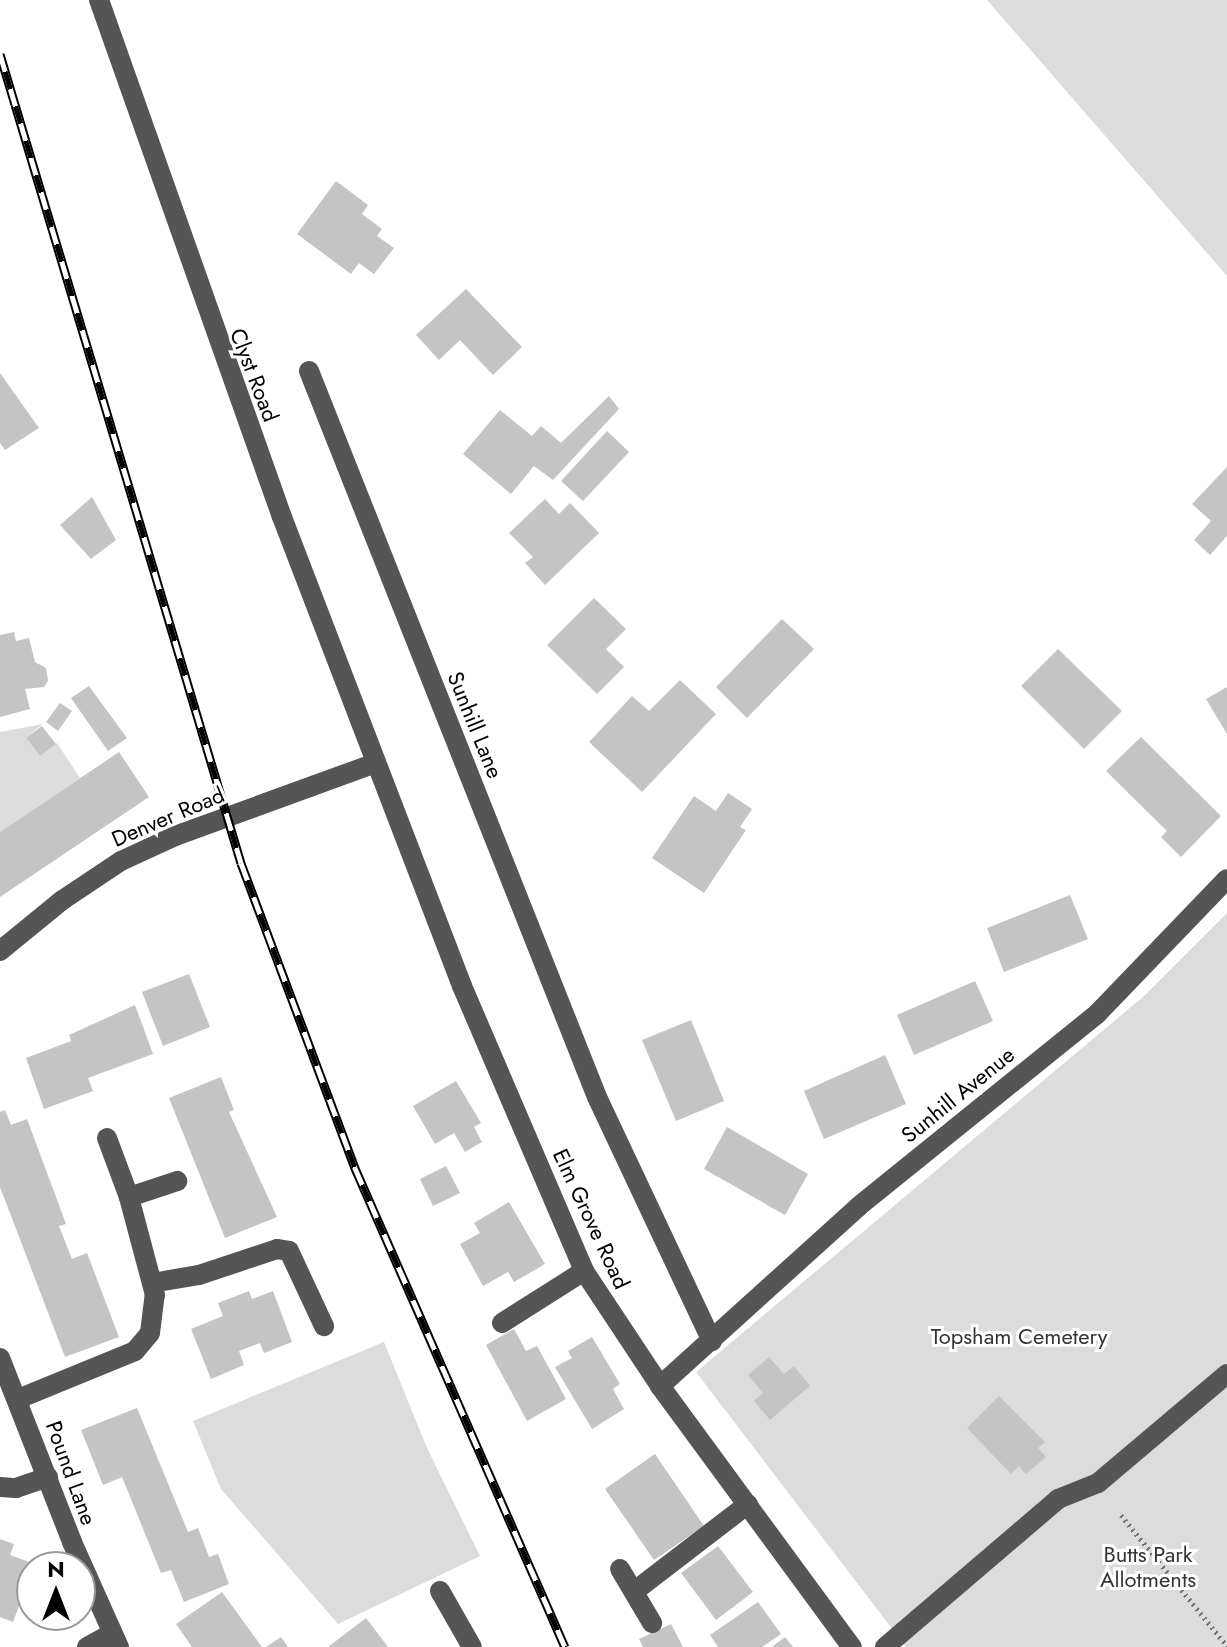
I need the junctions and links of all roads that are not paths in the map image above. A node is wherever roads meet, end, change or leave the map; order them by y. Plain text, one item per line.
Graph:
1 (99, 0) edge
2 (309, 371) dead end
3 (376, 763) junction
4 (1227, 879) edge
5 (0, 951) edge
6 (107, 1138) dead end
7 (177, 1181) dead end
8 (129, 1197) junction
9 (584, 1271) junction
10 (152, 1283) junction
11 (502, 1323) dead end
12 (324, 1326) dead end
13 (712, 1341) junction
14 (0, 1358) edge
15 (1227, 1374) edge
16 (660, 1386) junction
17 (18, 1399) junction
18 (48, 1477) junction
19 (0, 1487) edge
20 (748, 1504) junction
21 (620, 1569) dead end
22 (636, 1590) junction
23 (440, 1591) dead end
24 (652, 1623) dead end
25 (116, 1640) edge
26 (87, 1647) edge
27 (472, 1647) edge
28 (852, 1647) edge
29 (885, 1647) edge

1 - 3 street, Clyst Road
2 - 13 street, Sunhill Lane
3 - 5 street, Denver Road
3 - 9 street, Elm Grove Road
4 - 13 street, Sunhill Avenue
6 - 8 street
7 - 8 street
8 - 10 street
9 - 11 street
9 - 16 street, Elm Grove Road
10 - 12 street
10 - 17 street
13 - 16 street, Sunhill Avenue
14 - 17 street, Pound Lane
15 - 29 street
16 - 20 street, Elm Grove Road
17 - 18 street, Pound Lane
18 - 19 street
18 - 25 street, Pound Lane
20 - 22 street
20 - 28 street, Elm Grove Road
21 - 22 street
22 - 24 street
23 - 27 street
25 - 26 street

